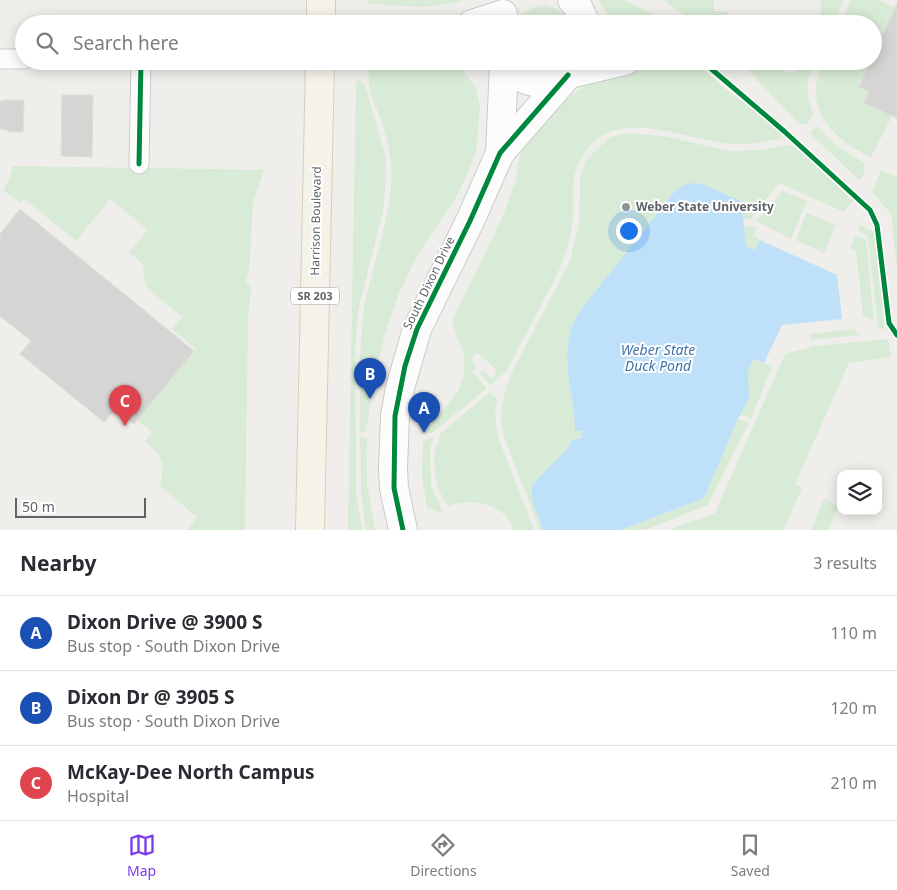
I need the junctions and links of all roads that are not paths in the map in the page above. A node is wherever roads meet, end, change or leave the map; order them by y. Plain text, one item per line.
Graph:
1 (321, 0) edge
2 (506, 9) edge
3 (320, 15) edge
4 (492, 15) edge
5 (0, 59) edge
6 (15, 59) edge
7 (141, 70) edge
8 (320, 70) edge
9 (502, 70) edge
10 (511, 70) edge
11 (573, 70) edge
12 (500, 153) junction
13 (140, 164) dead end
14 (310, 530) edge
15 (403, 530) edge

1 - 3 main road
2 - 4 street
5 - 6 street
7 - 13 street
8 - 14 main road, Harrison Boulevard / SR 203
9 - 12 street, South Dixon Drive
10 - 11 street
11 - 12 street, South Dixon Drive
12 - 15 street, South Dixon Drive

